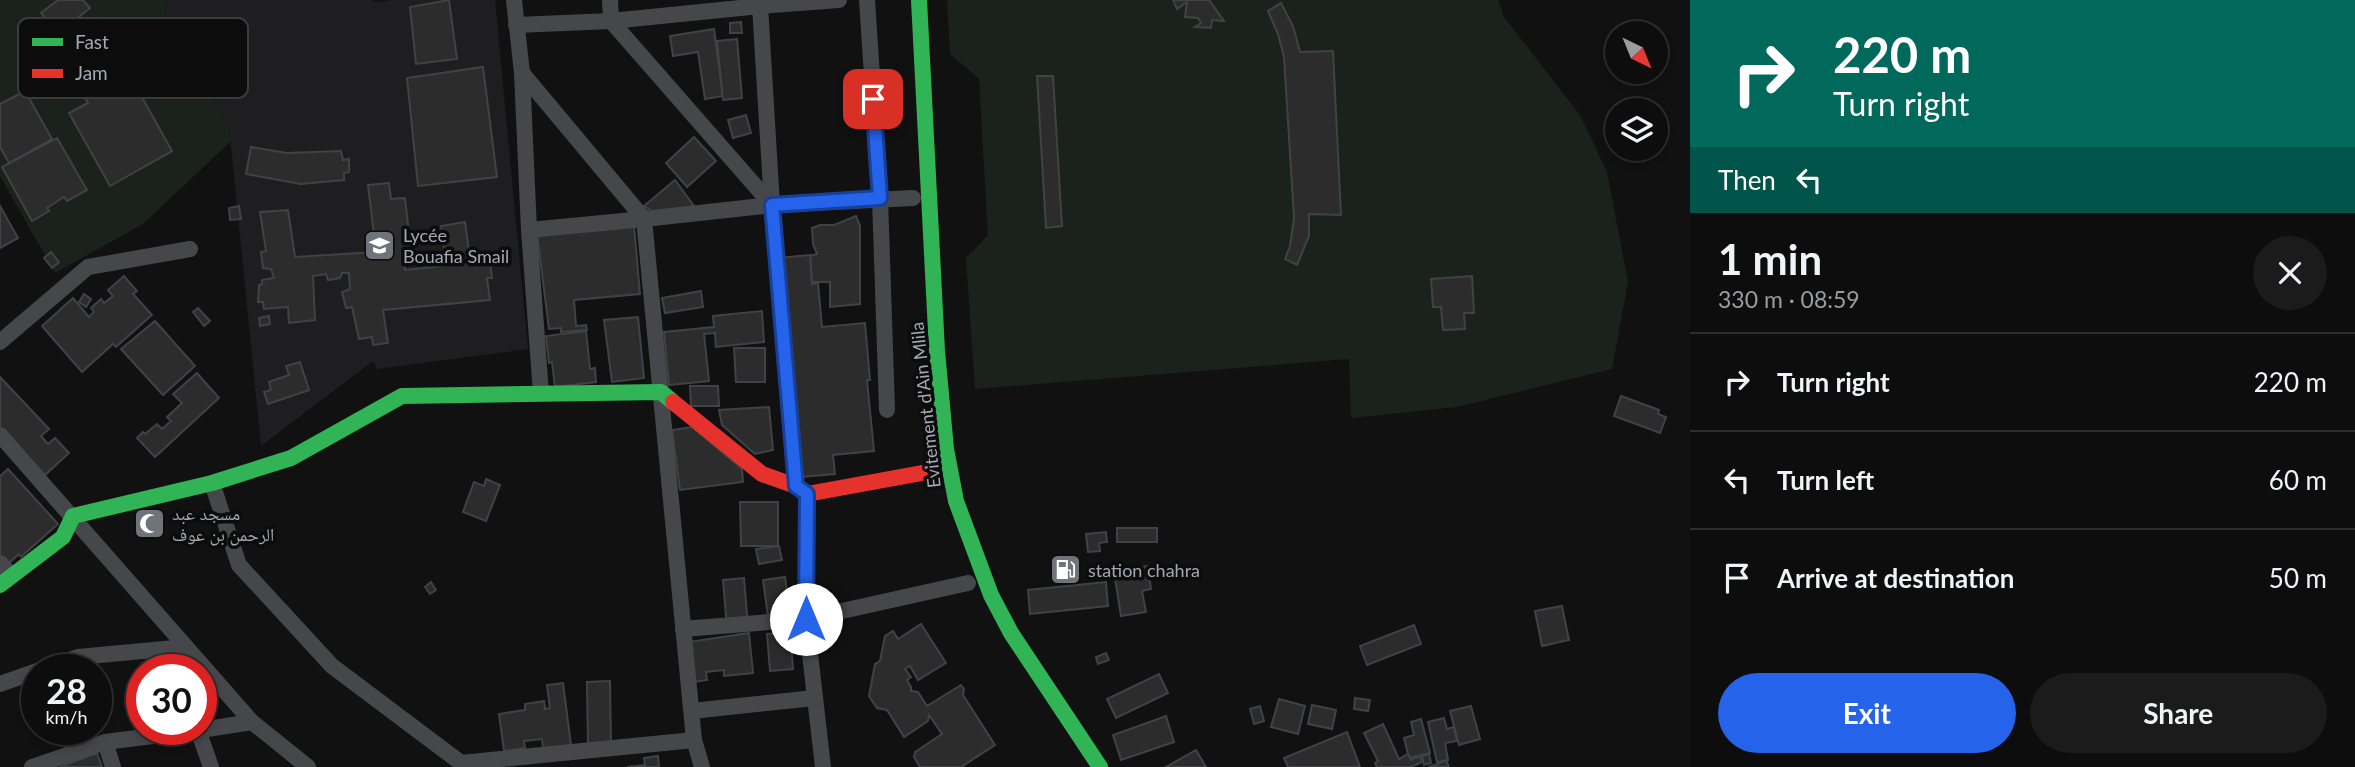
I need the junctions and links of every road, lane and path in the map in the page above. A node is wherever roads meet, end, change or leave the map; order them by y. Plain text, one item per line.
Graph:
1 (514, 0) edge
2 (610, 0) edge
3 (839, 0) edge
4 (867, 0) edge
5 (919, 0) edge
6 (759, 3) edge
7 (611, 21) junction
8 (516, 24) junction
9 (522, 73) junction
10 (913, 191) joint
11 (880, 198) junction
12 (772, 205) junction
13 (645, 219) junction
14 (529, 230) junction
15 (190, 249) dead end
16 (0, 342) edge
17 (925, 391) dead end
18 (661, 392) junction
19 (541, 393) junction
20 (887, 410) dead end
21 (0, 435) edge
22 (212, 483) junction
23 (936, 484) dead end
24 (801, 490) junction
25 (73, 516) junction
26 (4, 574) edge
27 (966, 577) joint
28 (806, 619) junction
29 (683, 629) junction
30 (999, 644) dead end
31 (186, 647) junction
32 (110, 654) edge
33 (21, 677) edge
34 (0, 684) edge
35 (814, 698) junction
36 (692, 711) junction
37 (253, 722) junction
38 (217, 727) edge
39 (694, 740) junction
40 (99, 745) edge
41 (106, 745) edge
42 (204, 745) edge
43 (461, 765) edge
44 (32, 767) edge
45 (113, 767) edge
46 (211, 767) edge
47 (308, 767) edge
48 (702, 767) edge
49 (823, 767) edge
50 (1100, 767) edge

1 - 8 street
2 - 7 street
3 - 6 street
4 - 11 street
5 - 50 main road, Evitement d'Ain Mlila
6 - 7 street
6 - 12 street
7 - 8 street
7 - 12 street
8 - 9 street
9 - 13 street
9 - 14 street
10 - 11 street
10 - 17 main road, Evitement d'Ain Mlila
11 - 12 street
11 - 20 street
12 - 13 street
12 - 24 street
13 - 14 street
13 - 18 street
14 - 19 street
15 - 16 street
18 - 19 main road
18 - 24 main road
18 - 29 street
19 - 22 main road
21 - 25 street
22 - 25 main road
22 - 43 street
23 - 24 main road
24 - 28 street
25 - 26 main road
25 - 31 street
27 - 28 street
27 - 30 main road
28 - 29 street
28 - 35 street
29 - 36 street
31 - 32 street
31 - 37 street
33 - 34 street
35 - 36 street
35 - 49 street
36 - 39 street
37 - 38 street
37 - 47 street
39 - 43 street
39 - 48 street
40 - 44 street
41 - 45 street
42 - 46 street

